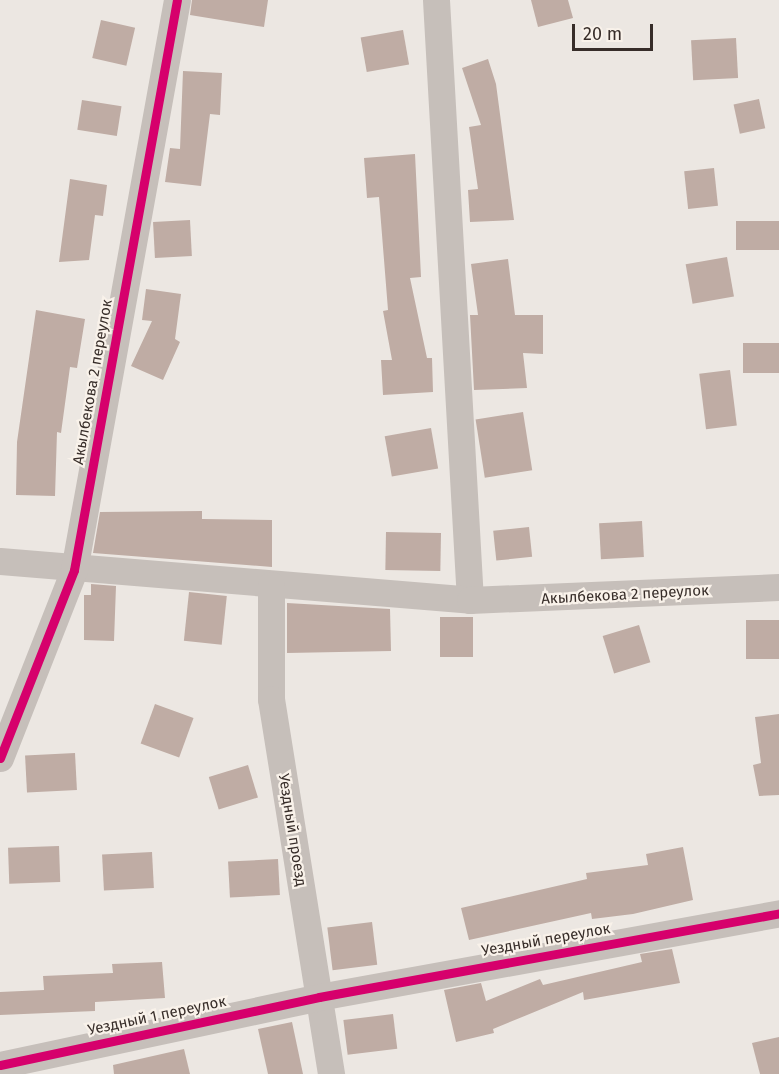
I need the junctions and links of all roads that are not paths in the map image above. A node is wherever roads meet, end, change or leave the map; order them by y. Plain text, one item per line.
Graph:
1 (177, 0) edge
2 (436, 0) edge
3 (0, 561) edge
4 (74, 570) junction
5 (272, 585) junction
6 (779, 587) edge
7 (470, 600) junction
8 (0, 758) edge
9 (779, 913) edge
10 (319, 997) junction
11 (0, 1065) edge
12 (331, 1074) edge

1 - 4 street, Акылбекова 2 переулок
2 - 7 street
3 - 4 street, Акылбекова 2 переулок
4 - 5 street, Акылбекова 2 переулок
4 - 8 street, Акылбекова 2 переулок
5 - 7 street, Акылбекова 2 переулок
5 - 10 street, Уездный проезд
6 - 7 street, Акылбекова 2 переулок
9 - 10 street, Уездный переулок
10 - 11 street, Уездный 1 переулок
10 - 12 street, Уездный проезд

